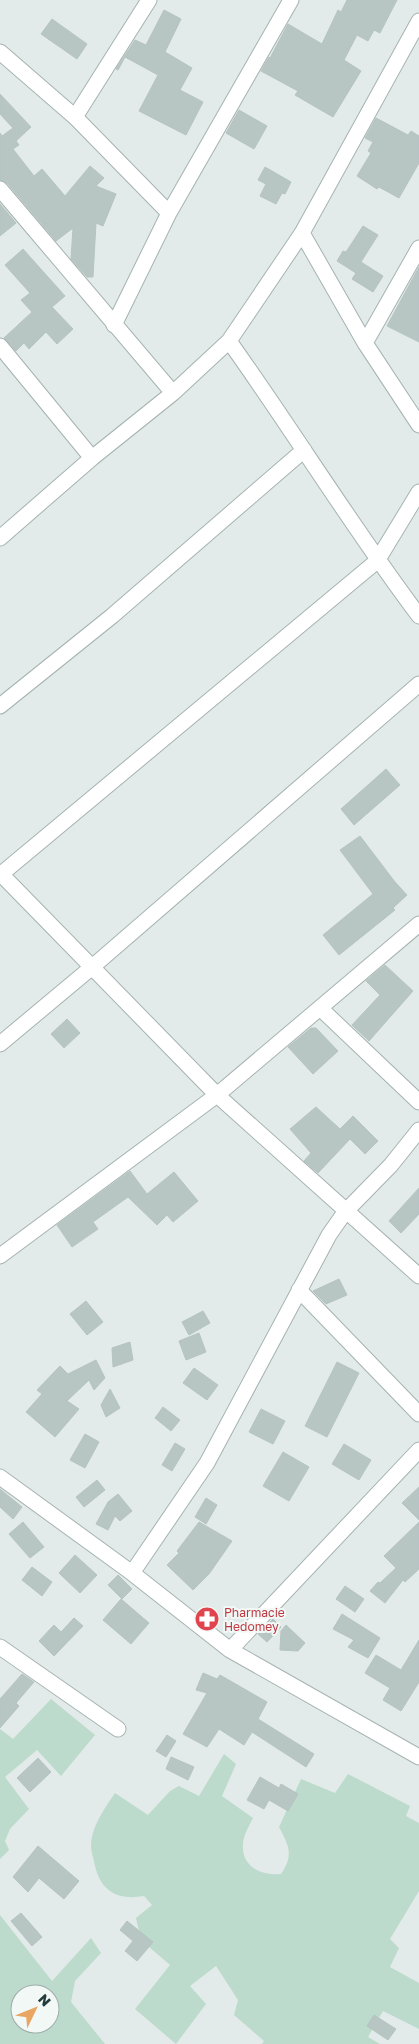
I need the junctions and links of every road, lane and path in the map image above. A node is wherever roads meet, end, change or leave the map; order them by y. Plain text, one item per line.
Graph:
1 (149, 0) edge
2 (291, 0) edge
3 (419, 21) edge
4 (0, 52) edge
5 (75, 117) junction
6 (0, 190) edge
7 (169, 213) junction
8 (302, 233) junction
9 (419, 248) edge
10 (114, 324) junction
11 (229, 342) junction
12 (365, 343) junction
13 (0, 346) edge
14 (173, 394) junction
15 (419, 425) edge
16 (304, 450) junction
17 (92, 458) junction
18 (419, 492) edge
19 (0, 538) edge
20 (377, 561) junction
21 (419, 616) edge
22 (419, 684) edge
23 (0, 706) edge
24 (0, 874) edge
25 (419, 924) edge
26 (91, 968) junction
27 (320, 1008) junction
28 (0, 1044) edge
29 (217, 1095) junction
30 (419, 1102) edge
31 (419, 1130) edge
32 (345, 1212) junction
33 (0, 1256) edge
34 (419, 1276) edge
35 (299, 1290) junction
36 (419, 1414) edge
37 (419, 1450) edge
38 (0, 1477) edge
39 (132, 1573) junction
40 (0, 1647) edge
41 (230, 1650) junction
42 (118, 1729) dead end
43 (419, 1757) edge

1 - 5 street
2 - 7 street
3 - 8 street
4 - 5 street
5 - 7 street
6 - 10 street
7 - 10 street
8 - 11 street
8 - 12 street
9 - 12 street
10 - 14 street
11 - 14 street
11 - 16 street
12 - 15 street
13 - 17 street
14 - 17 street
16 - 20 street
16 - 23 street
17 - 19 street
18 - 20 street
20 - 21 street
20 - 24 street
22 - 26 street
24 - 26 street
25 - 27 street
26 - 28 street
26 - 29 street
27 - 29 street
27 - 30 street
29 - 32 street
29 - 33 street
31 - 32 street
32 - 34 street
32 - 35 street
35 - 36 street
35 - 39 street
37 - 41 street
38 - 39 street
39 - 41 street
40 - 42 street
41 - 43 street

